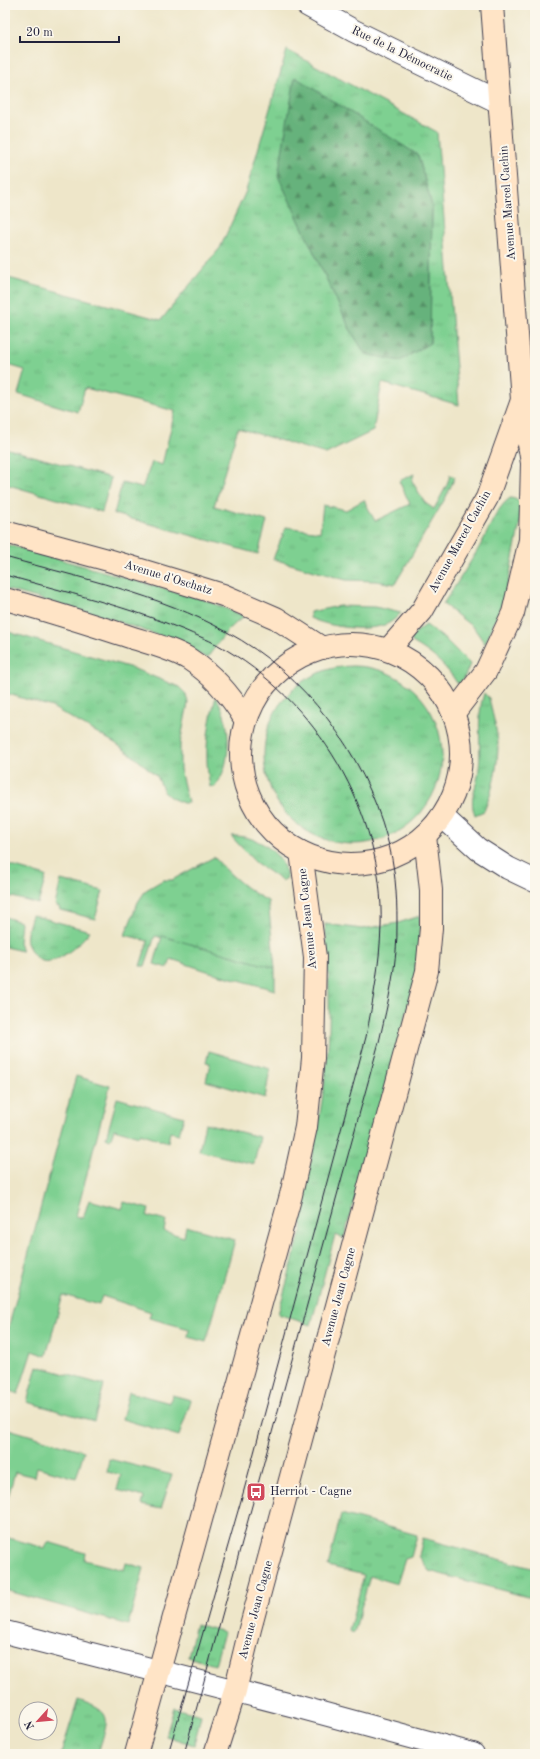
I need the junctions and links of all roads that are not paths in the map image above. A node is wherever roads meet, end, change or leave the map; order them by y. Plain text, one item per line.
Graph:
1 (307, 5) edge
2 (492, 5) edge
3 (499, 102) junction
4 (522, 400) junction
5 (5, 532) edge
6 (5, 599) edge
7 (322, 648) junction
8 (388, 650) junction
9 (453, 714) junction
10 (245, 719) junction
11 (442, 816) junction
12 (424, 836) junction
13 (300, 852) junction
14 (535, 881) edge
15 (5, 1632) edge
16 (159, 1672) junction
17 (235, 1691) junction
18 (136, 1754) edge
19 (215, 1754) edge
20 (473, 1754) edge

1 - 3 street, Rue de la Démocratie
2 - 3 street, Avenue Marcel Cachin
3 - 4 street, Avenue Marcel Cachin
4 - 8 street, Avenue Marcel Cachin
4 - 9 street, Avenue Marcel Cachin
5 - 7 street, Avenue d'Oschatz
6 - 10 street
7 - 8 street
7 - 10 street
8 - 9 street
9 - 11 street
10 - 13 street
11 - 12 street
11 - 14 street
12 - 13 street
12 - 17 street, Avenue Jean Cagne
13 - 16 street, Avenue Jean Cagne
15 - 16 street
16 - 17 street
16 - 18 street, Avenue Jean Cagne
17 - 19 street, Avenue Jean Cagne
17 - 20 street

